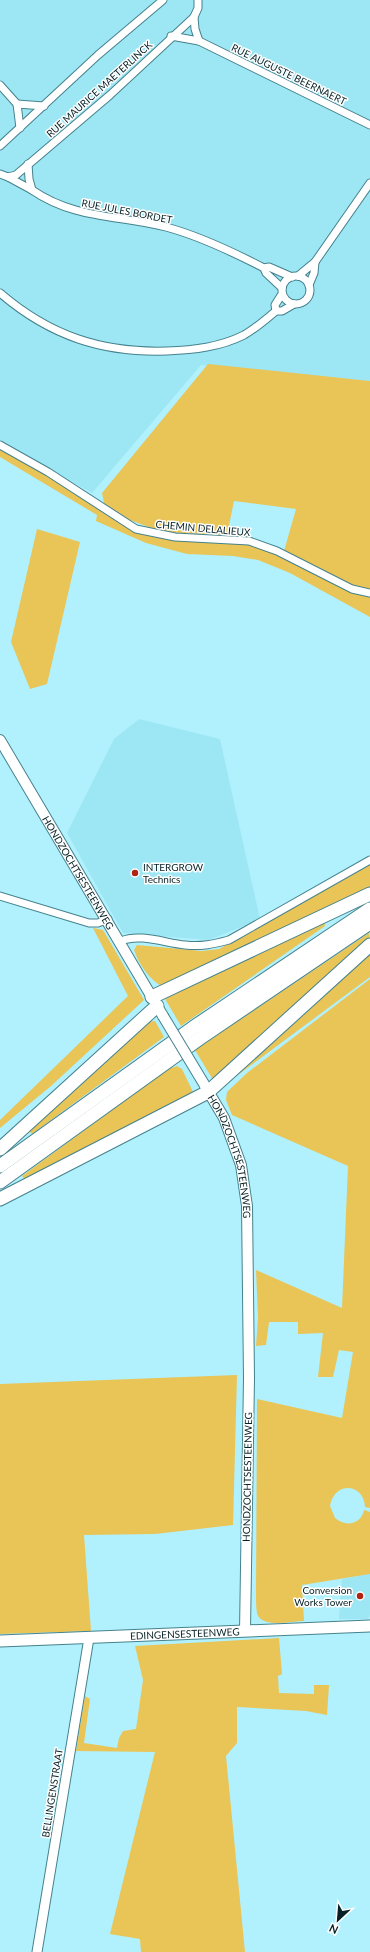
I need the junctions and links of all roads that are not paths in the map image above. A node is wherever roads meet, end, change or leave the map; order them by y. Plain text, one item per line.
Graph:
1 (163, 0) edge
2 (198, 0) edge
3 (194, 16) junction
4 (171, 36) junction
5 (199, 41) junction
6 (0, 85) edge
7 (17, 104) junction
8 (44, 106) junction
9 (370, 125) edge
10 (20, 128) junction
11 (0, 146) edge
12 (28, 164) junction
13 (0, 174) edge
14 (8, 177) junction
15 (370, 183) edge
16 (32, 190) junction
17 (315, 262) junction
18 (264, 268) junction
19 (295, 276) junction
20 (309, 285) junction
21 (282, 291) junction
22 (0, 293) edge
23 (294, 304) junction
24 (276, 311) junction
25 (0, 445) edge
26 (370, 593) edge
27 (0, 740) edge
28 (370, 860) edge
29 (370, 894) edge
30 (0, 896) edge
31 (370, 908) edge
32 (108, 919) junction
33 (370, 923) edge
34 (120, 941) junction
35 (370, 946) edge
36 (158, 1006) junction
37 (206, 1088) junction
38 (0, 1149) edge
39 (0, 1166) edge
40 (0, 1182) edge
41 (0, 1199) edge
42 (370, 1626) edge
43 (245, 1631) junction
44 (89, 1638) junction
45 (0, 1641) edge
46 (37, 1952) edge

1 - 8 street
2 - 3 street
3 - 4 street, RUE MAURICE MAETERLINCK
3 - 5 street
4 - 5 street, RUE AUGUSTE BEERNAERT
4 - 12 street, RUE MAURICE MAETERLINCK
5 - 9 street, RUE AUGUSTE BEERNAERT
6 - 7 street
7 - 8 street
7 - 10 street
8 - 10 street
10 - 11 street
12 - 14 street, RUE MAURICE MAETERLINCK
12 - 16 street
13 - 14 street
14 - 16 street, RUE JULES BORDET
15 - 17 street
16 - 18 street, RUE JULES BORDET
17 - 19 street
17 - 20 street
18 - 19 street
18 - 21 street
19 - 20 street
19 - 21 street
20 - 23 street
21 - 23 street
21 - 24 street
22 - 24 street
23 - 24 street
25 - 26 street, CHEMIN DELALIEUX
27 - 32 main road, HONDZOCHTSESTEENWEG
28 - 34 street
29 - 36 highway
30 - 32 street
31 - 39 highway
32 - 34 main road, HONDZOCHTSESTEENWEG
33 - 40 highway
34 - 36 main road, HONDZOCHTSESTEENWEG
35 - 37 highway
36 - 37 main road, HONDZOCHTSESTEENWEG, bridge
36 - 38 highway
37 - 41 highway
37 - 43 main road, HONDZOCHTSESTEENWEG
42 - 43 main road, EDINGENSESTEENWEG
43 - 44 main road, EDINGENSESTEENWEG
44 - 45 main road, EDINGENSESTEENWEG
44 - 46 street, BELLINGENSTRAAT

